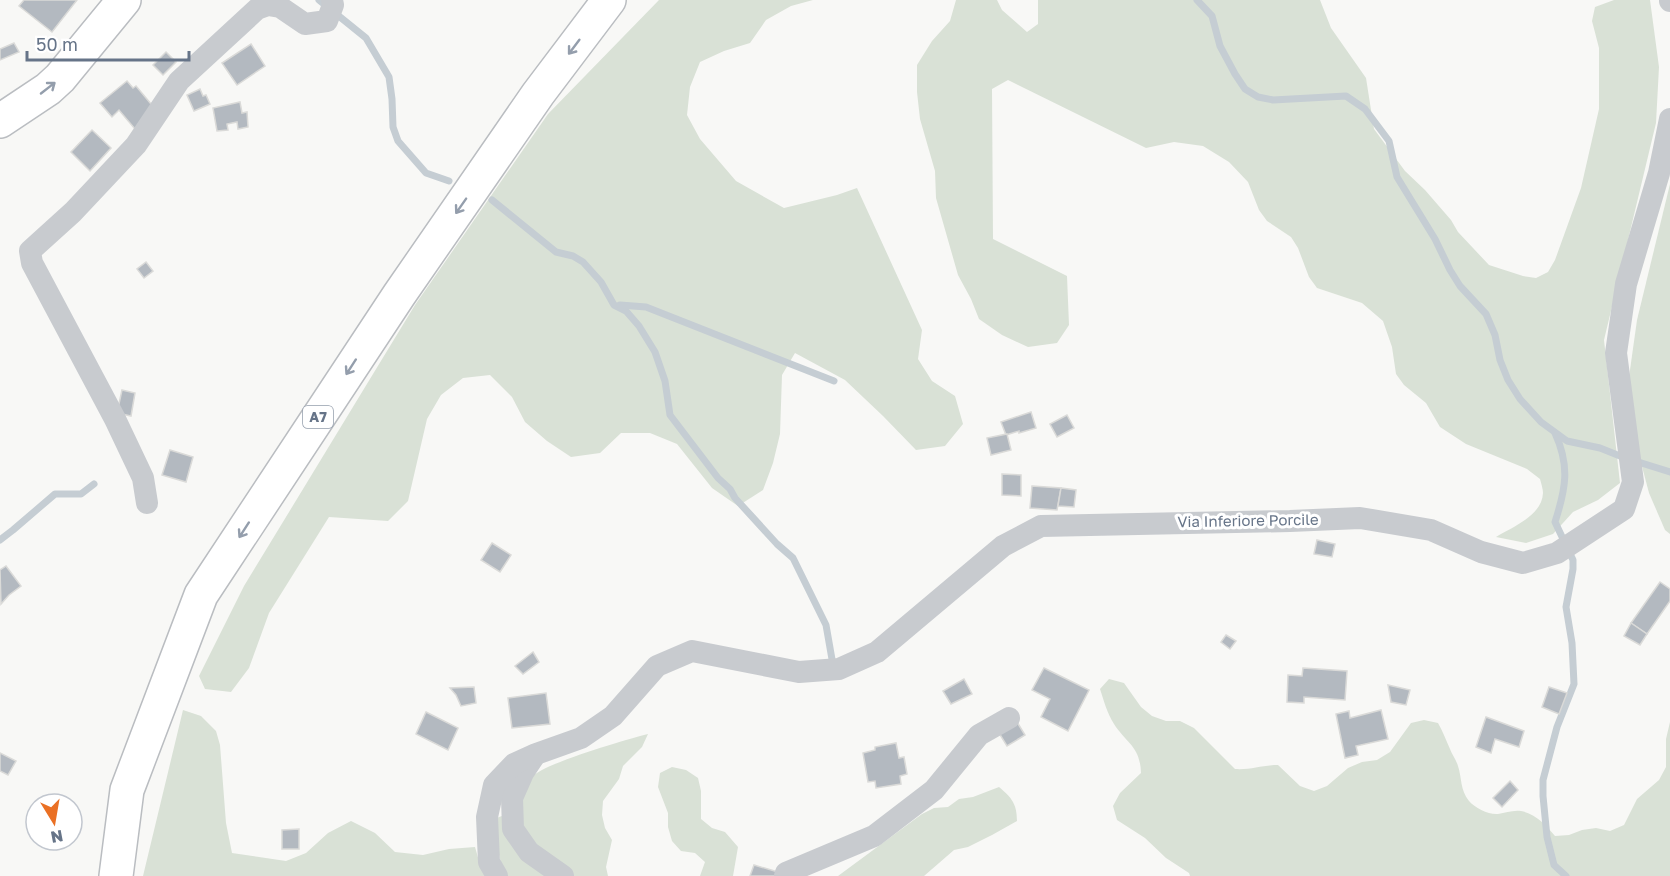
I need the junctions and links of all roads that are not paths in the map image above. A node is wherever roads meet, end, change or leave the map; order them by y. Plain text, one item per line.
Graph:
1 (124, 0) edge
2 (332, 0) edge
3 (609, 0) edge
4 (1670, 119) edge
5 (0, 121) edge
6 (147, 503) dead end
7 (1009, 718) dead end
8 (536, 754) junction
9 (116, 876) edge
10 (497, 876) edge
11 (562, 876) edge
12 (785, 876) edge

5 -> 1 highway
2 - 6 street
3 -> 9 highway, A7
4 - 8 street, Via Inferiore Porcile
7 - 12 street
8 - 10 street, Via Inferiore Porcile
8 - 11 street

